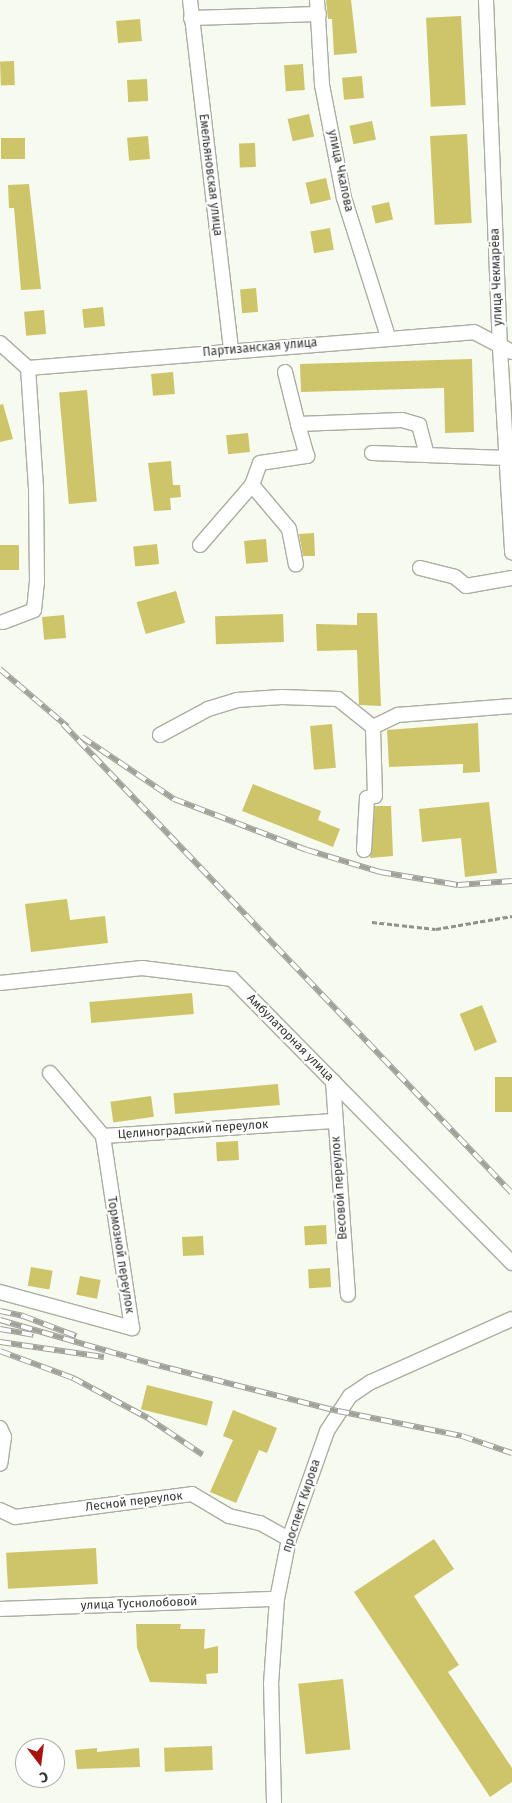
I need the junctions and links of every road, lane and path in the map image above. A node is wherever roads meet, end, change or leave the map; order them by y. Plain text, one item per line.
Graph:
1 (190, 0) edge
2 (317, 0) edge
3 (486, 0) edge
4 (319, 14) junction
5 (191, 18) junction
6 (388, 337) junction
7 (4, 348) edge
8 (231, 350) junction
9 (506, 350) edge
10 (28, 368) junction
11 (286, 372) dead end
12 (298, 424) junction
13 (372, 453) dead end
14 (427, 455) junction
15 (506, 458) junction
16 (252, 485) junction
17 (511, 509) edge
18 (200, 545) dead end
19 (512, 553) edge
20 (296, 564) dead end
21 (420, 568) dead end
22 (512, 578) edge
23 (3, 622) dead end
24 (512, 706) edge
25 (373, 727) junction
26 (160, 735) dead end
27 (364, 850) dead end
28 (512, 916) edge
29 (372, 922) dead end
30 (0, 983) edge
31 (50, 1073) dead end
32 (332, 1082) junction
33 (336, 1121) junction
34 (103, 1136) junction
35 (512, 1263) edge
36 (0, 1292) edge
37 (348, 1294) dead end
38 (512, 1319) edge
39 (0, 1428) edge
40 (0, 1464) edge
41 (0, 1510) edge
42 (289, 1539) junction
43 (277, 1599) junction
44 (0, 1609) edge
45 (274, 1803) edge

1 - 5 street, Емельяновская улица
2 - 4 street, улица Чкалова
3 - 9 street, улица Чекмарёва
4 - 5 street
4 - 6 street, улица Чкалова
5 - 8 street, Емельяновская улица
6 - 8 street, Партизанская улица
6 - 9 street, Партизанская улица
7 - 10 street
8 - 10 street, Партизанская улица
9 - 15 street, улица Чекмарёва
10 - 23 street
11 - 12 street
12 - 14 street
12 - 16 street
13 - 14 street
14 - 15 street
15 - 17 street, улица Чекмарёва
16 - 18 street
16 - 20 street
17 - 19 street, улица Чекмарёва
21 - 22 street
24 - 25 street
25 - 26 street
25 - 27 street
28 - 29 path
30 - 32 street, Амбулаторная улица
31 - 34 street, Целиноградский переулок
32 - 33 street, Весовой переулок
32 - 35 street, Амбулаторная улица
33 - 34 street, Целиноградский переулок
33 - 37 street, Весовой переулок
34 - 36 street, Тормозной переулок
38 - 42 street, проспект Кирова
39 - 40 street
41 - 42 street, Лесной переулок
42 - 43 street, проспект Кирова
43 - 44 street, улица Туснолобовой
43 - 45 street, проспект Кирова

